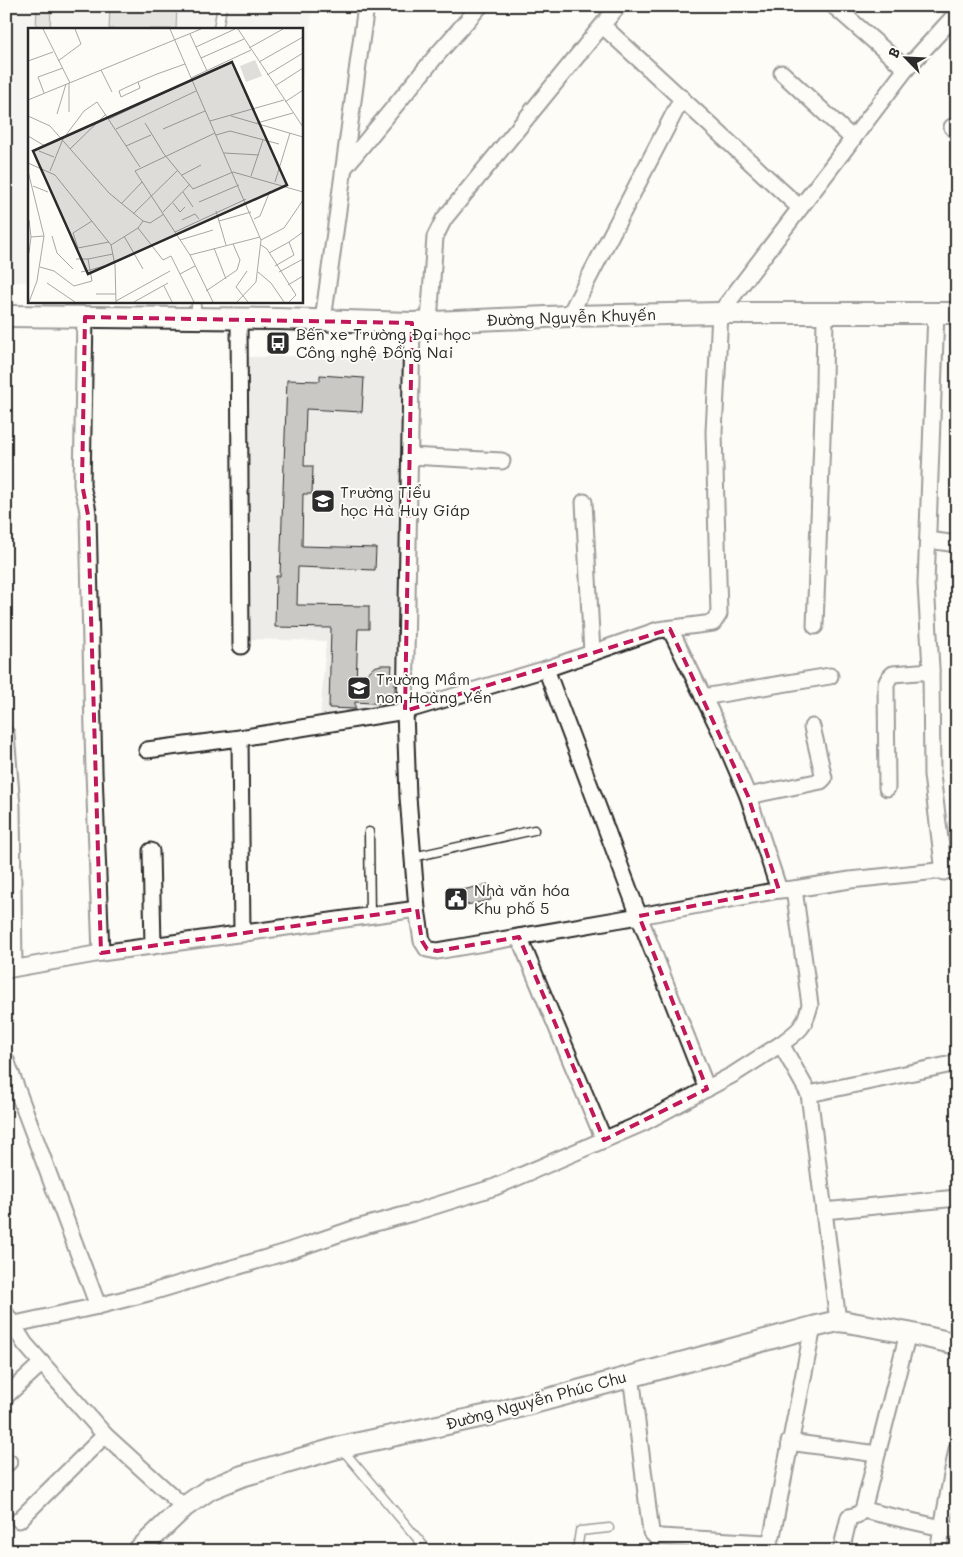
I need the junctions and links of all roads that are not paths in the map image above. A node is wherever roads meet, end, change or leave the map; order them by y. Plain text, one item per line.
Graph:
1 (222, 6) edge
2 (366, 6) edge
3 (480, 6) edge
4 (618, 6) edge
5 (834, 6) edge
6 (470, 12) edge
7 (957, 13) edge
8 (602, 26) junction
9 (218, 28) edge
10 (906, 69) junction
11 (782, 73) dead end
12 (682, 98) junction
13 (853, 139) junction
14 (344, 170) junction
15 (800, 208) junction
16 (196, 310) edge
17 (936, 312) junction
18 (720, 313) junction
19 (957, 313) edge
20 (826, 314) junction
21 (6, 316) edge
22 (569, 316) junction
23 (85, 317) junction
24 (239, 318) junction
25 (323, 320) junction
26 (421, 322) junction
27 (410, 456) junction
28 (502, 461) dead end
29 (584, 502) dead end
30 (928, 540) junction
31 (957, 544) edge
32 (815, 626) dead end
33 (670, 628) junction
34 (241, 646) dead end
35 (592, 653) junction
36 (546, 669) junction
37 (931, 671) junction
38 (830, 676) dead end
39 (702, 697) junction
40 (405, 711) junction
41 (812, 727) dead end
42 (6, 734) edge
43 (240, 738) junction
44 (147, 750) dead end
45 (887, 788) dead end
46 (748, 796) junction
47 (534, 830) dead end
48 (369, 832) dead end
49 (151, 851) dead end
50 (413, 857) junction
51 (950, 870) edge
52 (786, 890) junction
53 (417, 909) junction
54 (370, 916) junction
55 (639, 916) junction
56 (242, 934) junction
57 (519, 937) junction
58 (153, 946) junction
59 (100, 953) junction
60 (10, 969) edge
61 (781, 1044) junction
62 (6, 1060) edge
63 (957, 1063) edge
64 (707, 1089) junction
65 (809, 1094) junction
66 (604, 1140) junction
67 (957, 1198) edge
68 (824, 1211) junction
69 (98, 1306) junction
70 (8, 1321) edge
71 (838, 1322) junction
72 (813, 1327) junction
73 (908, 1333) junction
74 (957, 1344) edge
75 (42, 1363) junction
76 (631, 1375) junction
77 (6, 1396) edge
78 (105, 1435) junction
79 (789, 1442) junction
80 (340, 1447) junction
81 (957, 1449) edge
82 (877, 1454) junction
83 (184, 1507) junction
84 (863, 1510) junction
85 (19, 1520) dead end
86 (609, 1528) dead end
87 (950, 1530) edge
88 (138, 1551) edge
89 (428, 1551) edge
90 (577, 1551) edge
91 (841, 1551) edge
92 (938, 1551) edge

1 - 9 lane
2 - 14 street
3 - 6 street
4 - 8 street
5 - 10 street
6 - 14 street
7 - 10 street
8 - 12 street
8 - 26 street
10 - 13 street
11 - 13 street
12 - 15 street
12 - 22 street
13 - 15 street
14 - 25 street
15 - 18 street
16 - 23 street, Đường Nguyễn Khuyến
16 - 24 street, Đường Nguyễn Khuyến
17 - 19 street, Đường Nguyễn Khuyến
17 - 20 street, Đường Nguyễn Khuyến
17 - 30 street
18 - 20 street, Đường Nguyễn Khuyến
18 - 22 street, Đường Nguyễn Khuyến
18 - 33 street
20 - 32 street
21 - 23 street, Đường Nguyễn Khuyến
22 - 26 street, Đường Nguyễn Khuyến
23 - 59 street
24 - 25 street, Đường Nguyễn Khuyến
24 - 34 street
25 - 26 street, Đường Nguyễn Khuyến
26 - 27 street
27 - 28 street
27 - 40 street
29 - 35 street
30 - 31 street
30 - 37 street
33 - 35 street
33 - 39 street
35 - 36 street
36 - 40 street
36 - 55 street
37 - 45 street
37 - 51 street
38 - 39 street
39 - 46 street
40 - 43 street
40 - 50 street
41 - 46 street
42 - 60 street
43 - 44 street
43 - 56 street
46 - 52 street
47 - 50 lane
48 - 54 lane
49 - 58 street
50 - 53 street
51 - 52 street
52 - 55 street
52 - 61 street
53 - 54 street
53 - 57 street
54 - 56 street
55 - 57 street
55 - 64 street
56 - 58 street
57 - 66 street
58 - 59 street
59 - 60 street
61 - 64 street
61 - 65 street
62 - 69 street
63 - 65 street
64 - 66 street
65 - 68 street
66 - 69 street
67 - 68 street
68 - 71 street
69 - 70 street
70 - 75 street
71 - 72 street, Đường Nguyễn Phúc Chu
71 - 73 street, Đường Nguyễn Phúc Chu
72 - 76 street, Đường Nguyễn Phúc Chu
72 - 79 street
73 - 74 street, Đường Nguyễn Phúc Chu
73 - 82 street
75 - 77 street
75 - 78 street
76 - 79 street
76 - 80 street, Đường Nguyễn Phúc Chu
78 - 83 street
78 - 85 street
79 - 82 street
80 - 83 street, Đường Nguyễn Phúc Chu
80 - 89 lane
81 - 87 street
82 - 84 street
83 - 88 street, Đường Nguyễn Phúc Chu
84 - 87 street
84 - 91 street
86 - 90 lane
87 - 92 street

